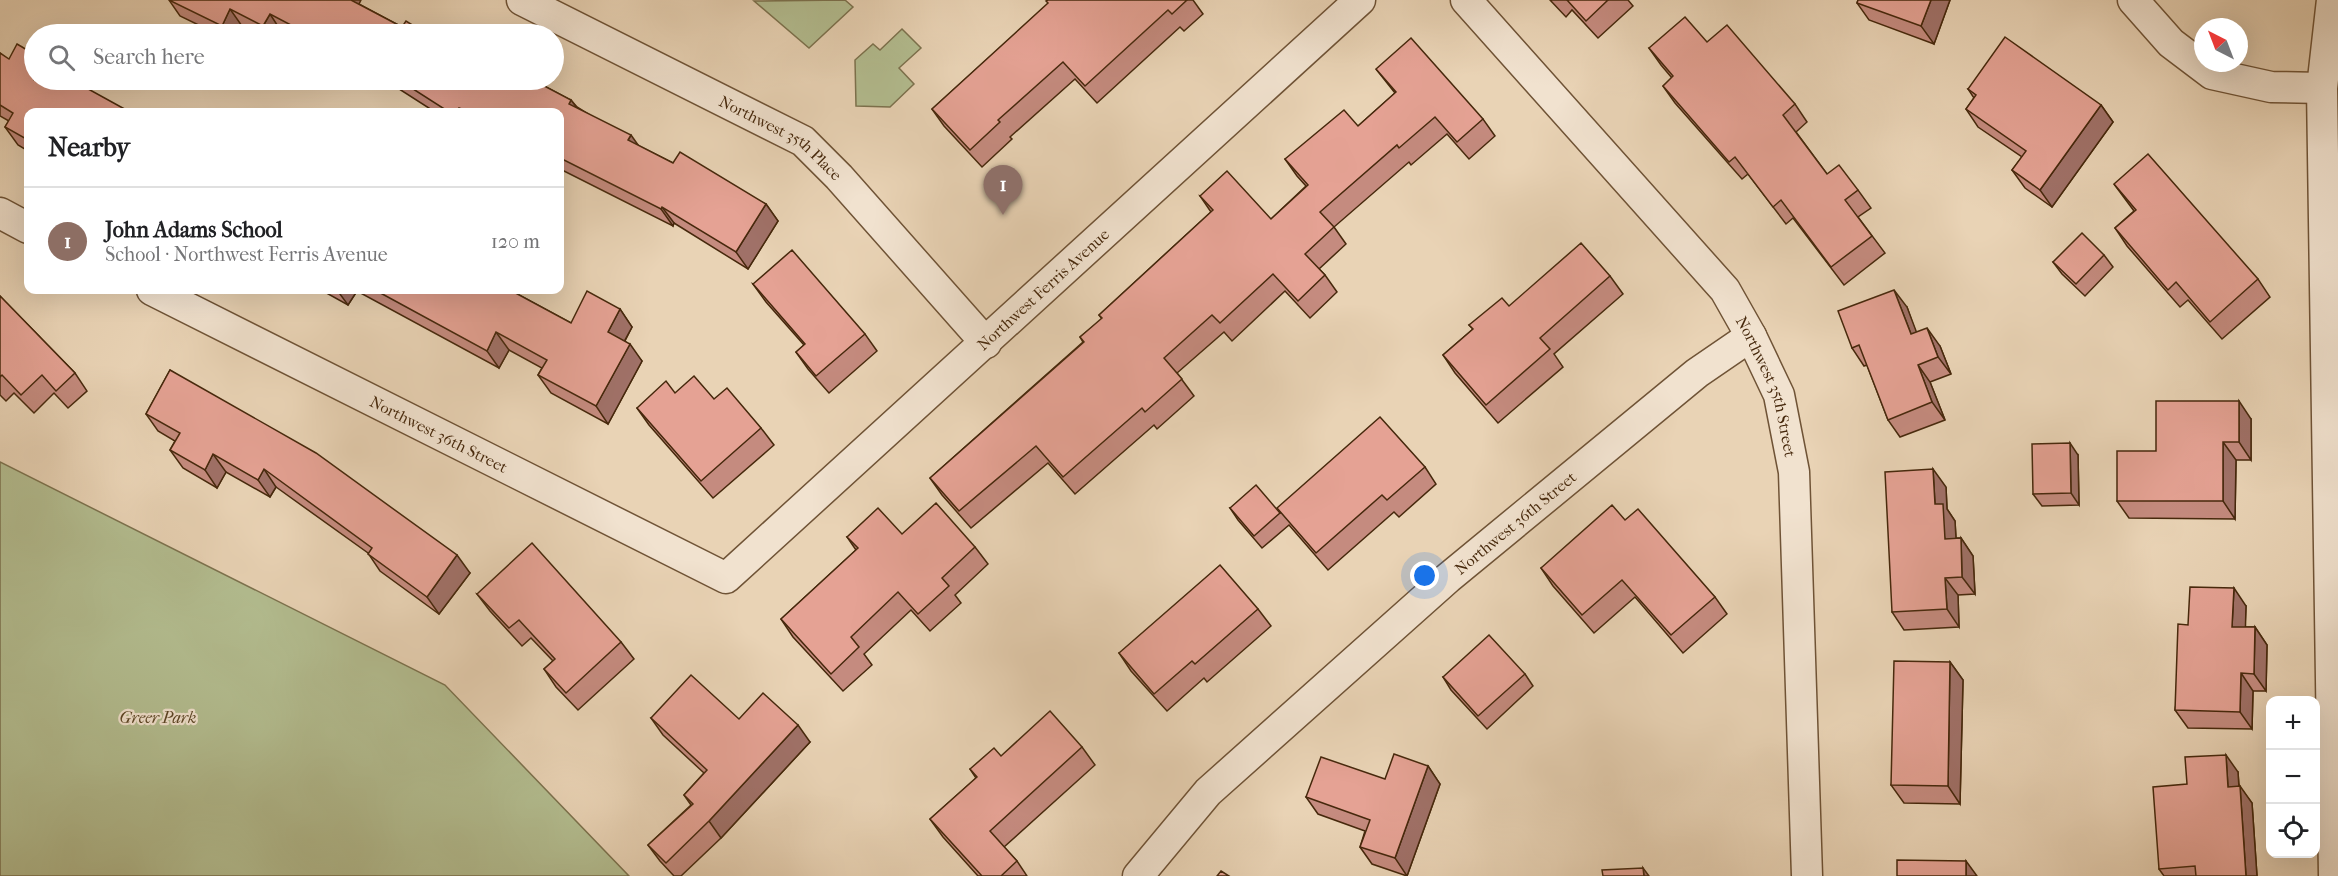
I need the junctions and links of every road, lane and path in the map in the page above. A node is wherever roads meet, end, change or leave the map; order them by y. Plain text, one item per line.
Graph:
1 (522, 0) edge
2 (1360, 0) edge
3 (1466, 0) edge
4 (2133, 0) edge
5 (2332, 0) edge
6 (2322, 88) junction
7 (0, 213) edge
8 (24, 226) edge
9 (160, 294) edge
10 (1751, 336) junction
11 (986, 343) junction
12 (726, 578) joint
13 (2334, 750) edge
14 (1138, 876) edge
15 (1807, 876) edge
16 (2334, 876) edge

1 - 11 street, Northwest 35th Place
2 - 11 street, Northwest Ferris Avenue
3 - 10 street, Northwest 35th Street
4 - 6 street
5 - 6 street
6 - 13 street
7 - 8 street
9 - 12 street, Northwest 36th Street
10 - 14 street, Northwest 36th Street
10 - 15 street, Northwest 35th Street
11 - 12 street, Northwest Ferris Avenue
13 - 16 street

